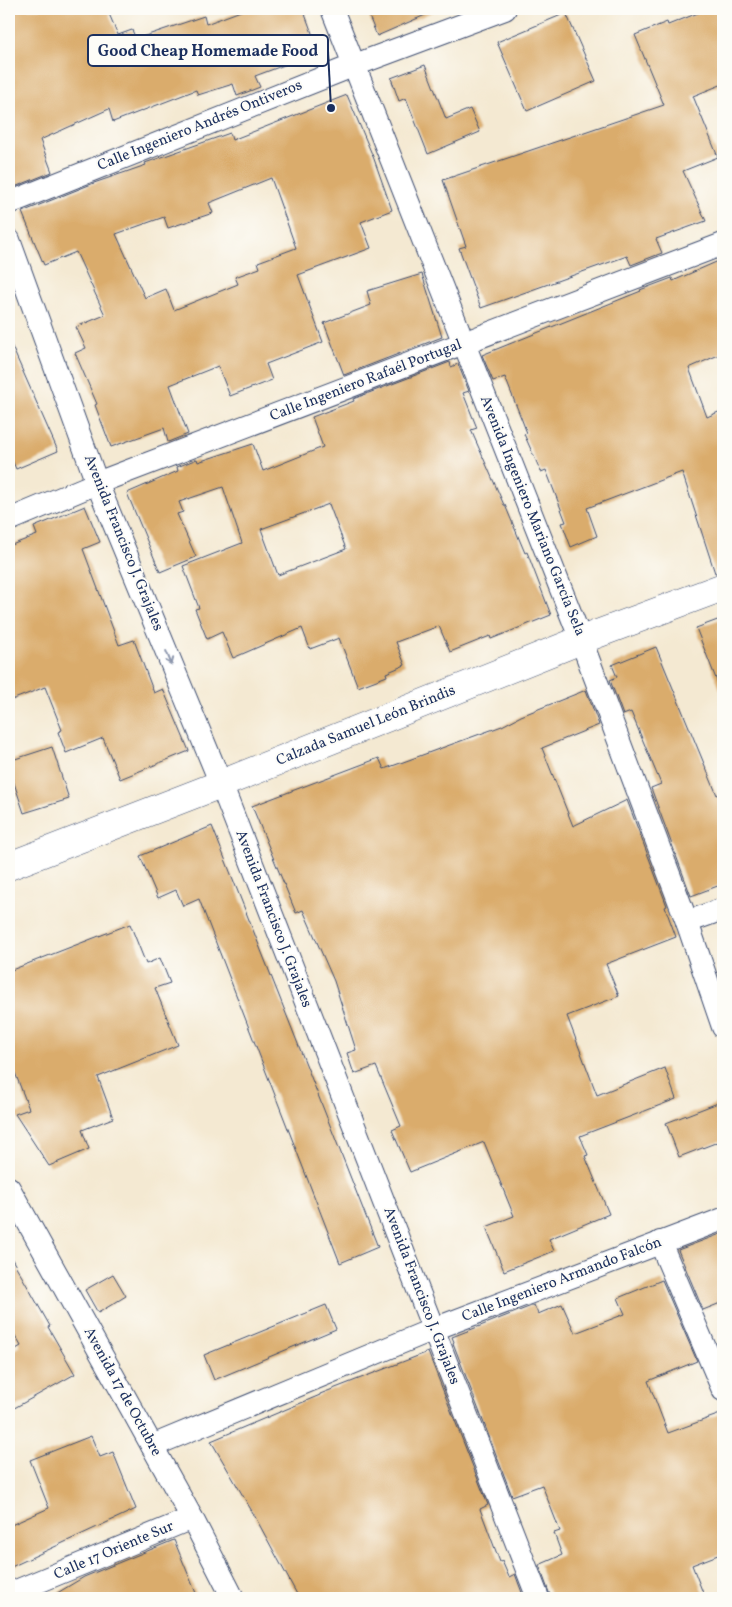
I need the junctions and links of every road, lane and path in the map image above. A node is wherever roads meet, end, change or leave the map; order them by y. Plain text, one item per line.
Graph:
1 (332, 9) edge
2 (505, 9) edge
3 (355, 65) junction
4 (9, 203) edge
5 (9, 240) edge
6 (723, 244) edge
7 (464, 344) junction
8 (97, 483) junction
9 (9, 520) edge
10 (723, 587) edge
11 (581, 640) junction
12 (221, 784) junction
13 (9, 866) edge
14 (723, 909) edge
15 (687, 922) junction
16 (723, 1027) edge
17 (9, 1188) edge
18 (723, 1219) edge
19 (660, 1242) junction
20 (434, 1329) junction
21 (723, 1390) edge
22 (152, 1446) junction
23 (192, 1518) junction
24 (9, 1594) edge
25 (233, 1598) edge
26 (538, 1598) edge

1 - 3 street, Avenida Ingeniero Mariano García Sela
2 - 3 street, Calle Ingeniero Andrés Ontiveros
3 - 4 street, Calle Ingeniero Andrés Ontiveros
3 - 7 street, Avenida Ingeniero Mariano García Sela
5 - 8 street, Avenida Francisco J. Grajales
6 - 7 street, Calle Ingeniero Rafaél Portugal
7 - 8 street, Calle Ingeniero Rafaél Portugal
7 - 11 street, Avenida Ingeniero Mariano García Sela
8 - 9 street, Calle Ingeniero Rafaél Portugal
8 -> 12 street, Avenida Francisco J. Grajales
10 - 11 street, Calzada Samuel León Brindis
11 - 12 street, Calzada Samuel León Brindis
11 - 15 street, Avenida Ingeniero Mariano García Sela
12 - 13 street, Calzada Samuel León Brindis
12 - 20 street, Avenida Francisco J. Grajales
14 - 15 street
15 - 16 street, Avenida Ingeniero Mariano García Sela
17 - 22 street, Avenida 17 de Octubre
18 - 19 street, Calle Ingeniero Armando Falcón
19 - 20 street, Calle Ingeniero Armando Falcón
19 - 21 street
20 - 22 street, Calle Ingeniero Armando Falcón
20 - 26 street, Avenida Francisco J. Grajales
22 - 23 street, Avenida 17 de Octubre
23 - 24 street, Calle 17 Oriente Sur
23 - 25 street, Avenida 17 de Octubre

